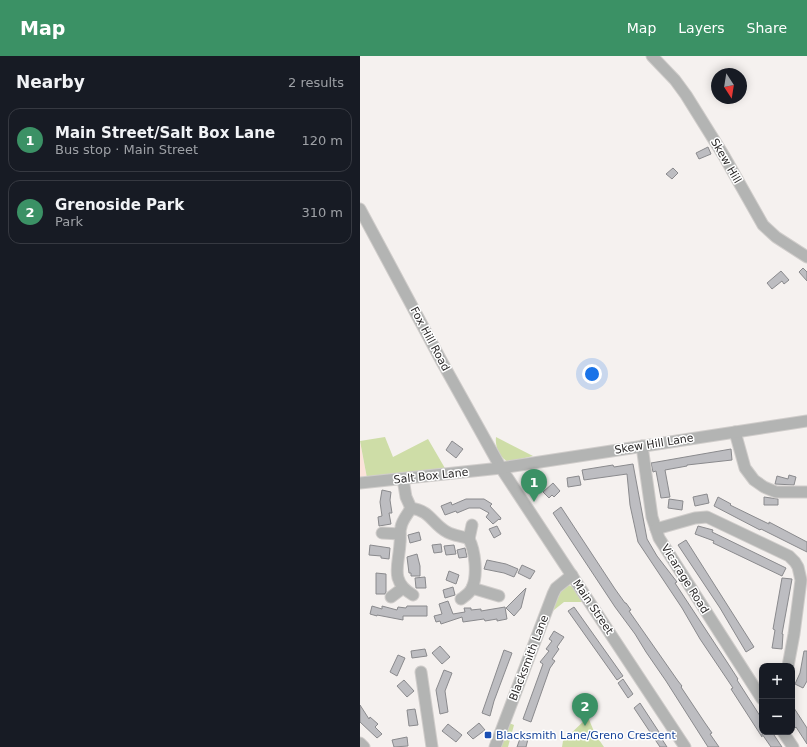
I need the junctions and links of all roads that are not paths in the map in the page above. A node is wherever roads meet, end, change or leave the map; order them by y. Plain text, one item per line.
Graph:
1 (652, 56) edge
2 (360, 209) edge
3 (807, 257) edge
4 (807, 421) edge
5 (735, 432) junction
6 (642, 446) junction
7 (502, 468) junction
8 (403, 479) junction
9 (360, 483) edge
10 (807, 492) edge
11 (411, 508) junction
12 (472, 525) dead end
13 (656, 529) junction
14 (382, 533) dead end
15 (400, 534) junction
16 (469, 539) junction
17 (572, 575) junction
18 (402, 588) junction
19 (472, 588) junction
20 (413, 595) dead end
21 (499, 596) dead end
22 (391, 597) dead end
23 (461, 598) dead end
24 (789, 663) edge
25 (421, 672) dead end
26 (759, 693) edge
27 (785, 735) edge
28 (360, 743) edge
29 (364, 747) edge
30 (432, 747) edge
31 (495, 747) edge
32 (685, 747) edge
33 (793, 747) edge

1 - 3 street, Skew Hill
2 - 7 street, Fox Hill Road
4 - 5 street, Skew Hill Lane
5 - 6 street, Skew Hill Lane
5 - 10 street
6 - 7 street, Skew Hill Lane
6 - 13 street, Vicarage Road
7 - 8 street, Salt Box Lane
7 - 17 street, Main Street
8 - 9 street, Salt Box Lane
8 - 11 street
11 - 15 street
11 - 16 street
12 - 16 street
13 - 24 street
13 - 26 street, Vicarage Road
14 - 15 street
15 - 18 street
16 - 19 street
17 - 31 street, Blacksmith Lane
17 - 32 street, Main Street
18 - 20 street
18 - 22 street
19 - 21 street
19 - 23 street
25 - 30 street
27 - 33 street
28 - 29 street

